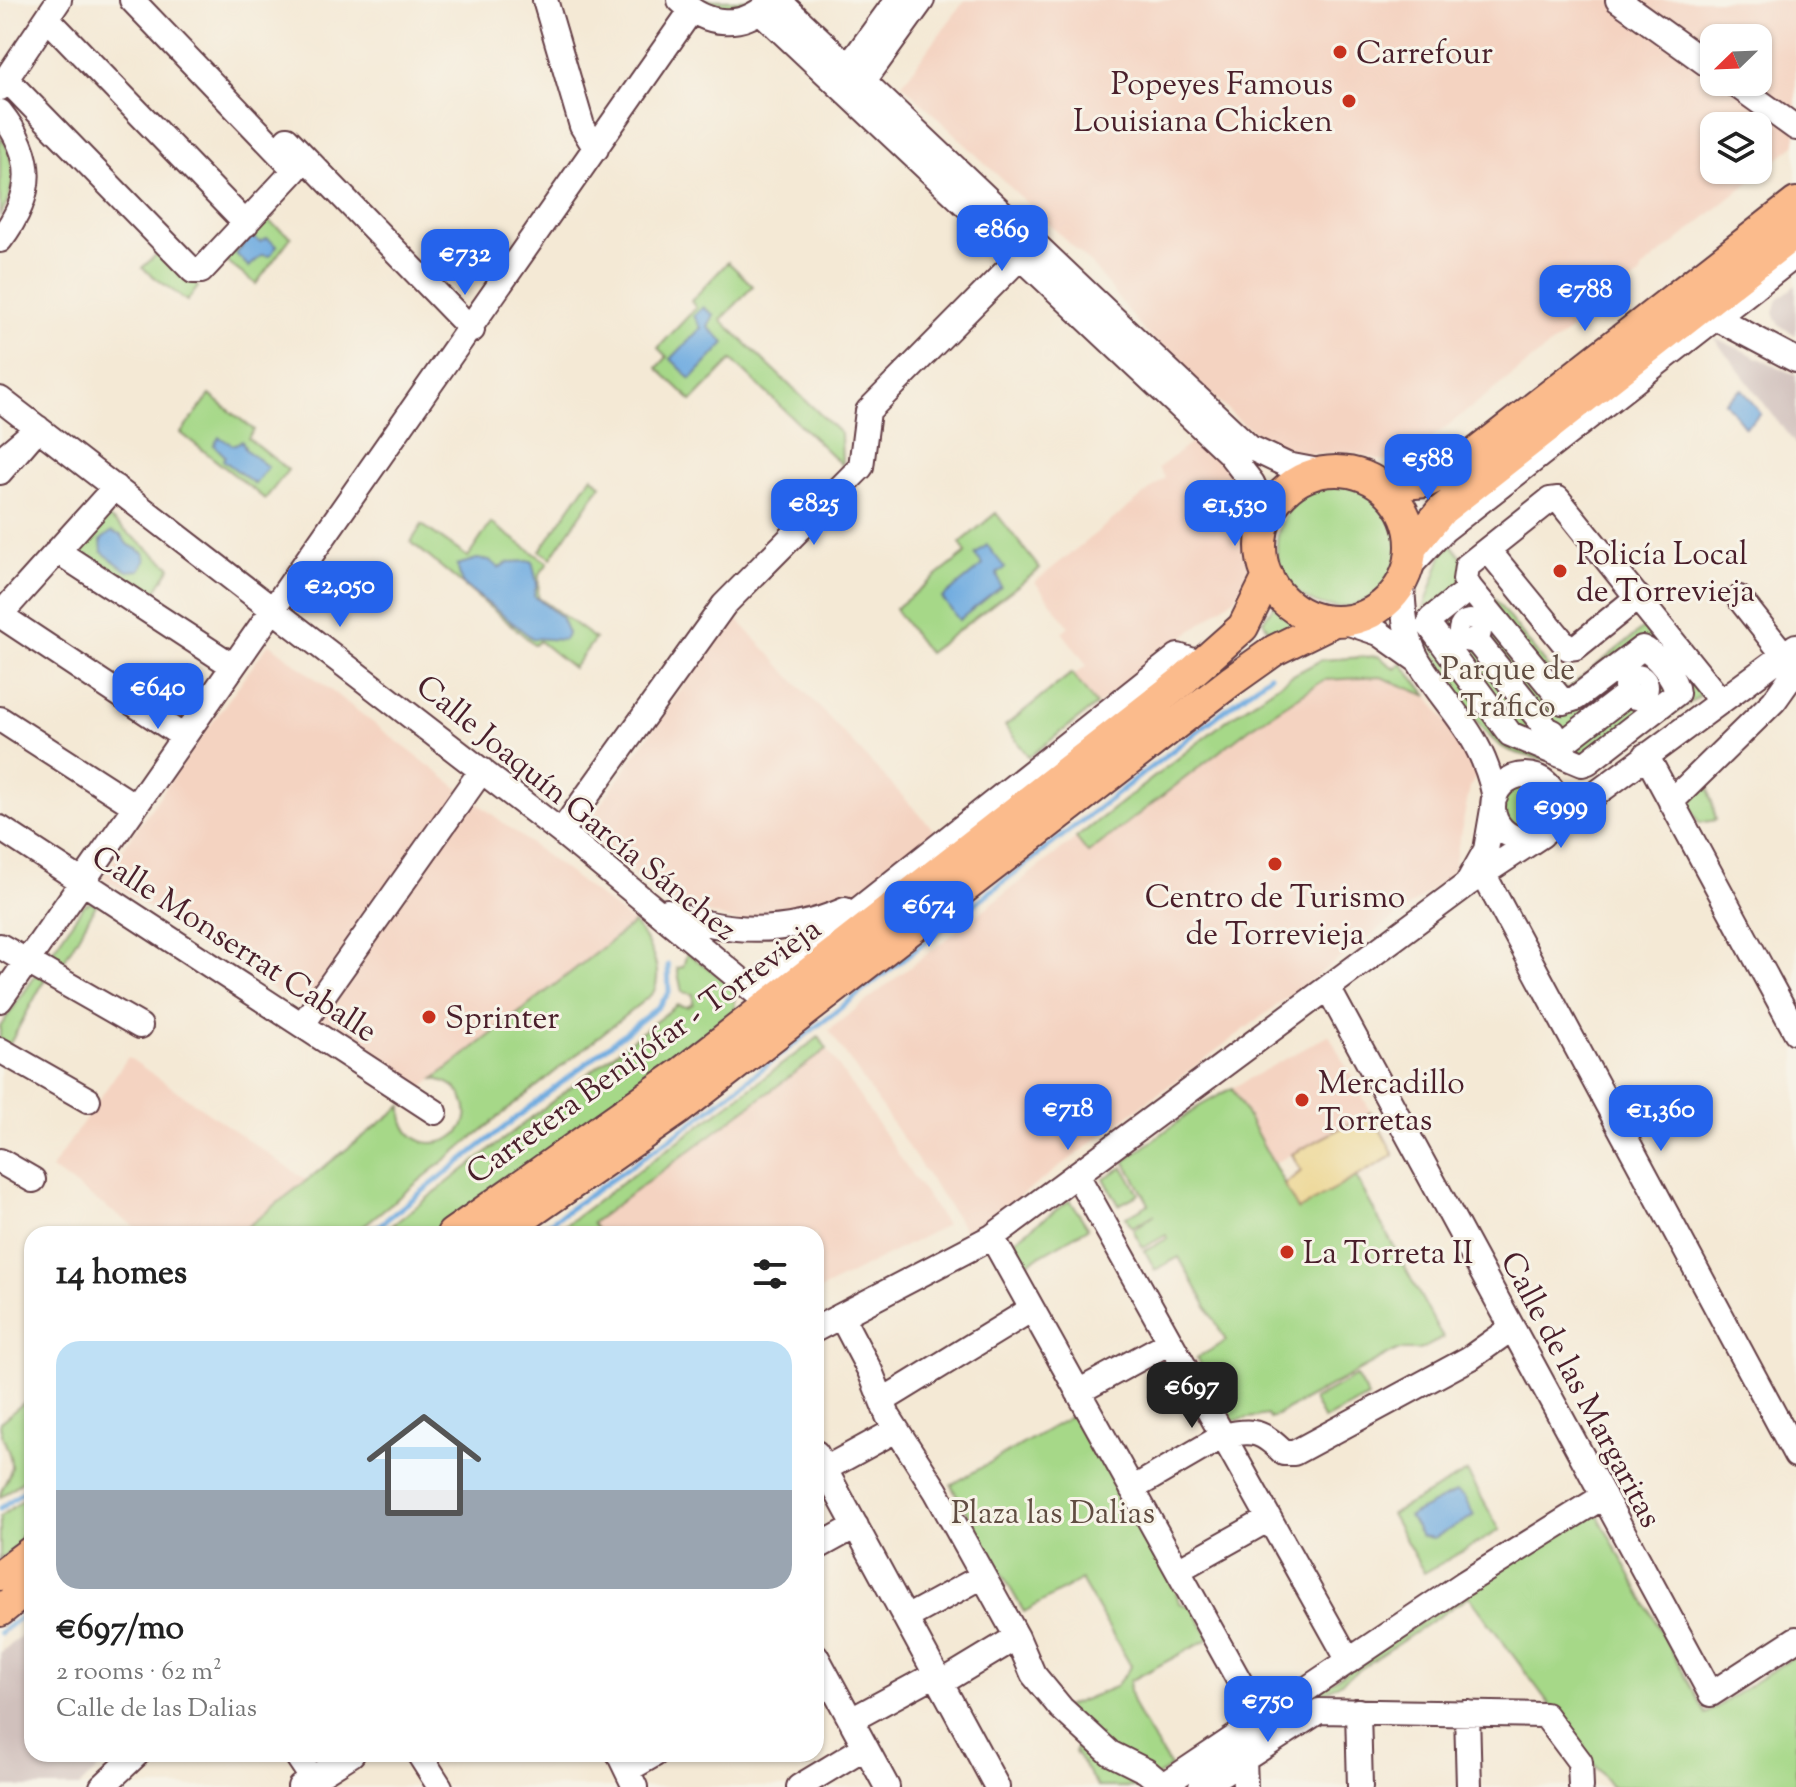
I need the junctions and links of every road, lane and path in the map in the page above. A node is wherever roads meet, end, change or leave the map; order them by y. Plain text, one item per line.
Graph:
1 (132, 0) edge
2 (151, 0) edge
3 (545, 0) edge
4 (897, 0) edge
5 (922, 0) edge
6 (1618, 0) edge
7 (770, 4) edge
8 (686, 5) edge
9 (53, 9) edge
10 (1700, 59) edge
11 (850, 78) junction
12 (4, 84) edge
13 (1751, 96) edge
14 (0, 112) edge
15 (1796, 128) edge
16 (596, 149) junction
17 (1796, 203) edge
18 (246, 224) junction
19 (1796, 232) edge
20 (0, 240) edge
21 (1027, 251) junction
22 (1796, 255) edge
23 (1716, 318) junction
24 (472, 330) junction
25 (1796, 360) edge
26 (0, 399) edge
27 (38, 428) junction
28 (0, 460) edge
29 (0, 472) edge
30 (1324, 472) junction
31 (1381, 486) junction
32 (115, 487) junction
33 (1267, 517) junction
34 (1488, 550) junction
35 (57, 551) junction
36 (1407, 567) junction
37 (1268, 577) junction
38 (1470, 588) junction
39 (1638, 597) junction
40 (1739, 598) dead end
41 (274, 608) junction
42 (0, 615) edge
43 (1338, 621) junction
44 (1466, 628) junction
45 (1524, 655) junction
46 (1792, 657) edge
47 (1417, 660) junction
48 (1203, 664) junction
49 (233, 666) junction
50 (1502, 672) junction
51 (1640, 684) junction
52 (1548, 685) junction
53 (1476, 692) junction
54 (1580, 695) junction
55 (1720, 700) junction
56 (1526, 703) junction
57 (1597, 717) junction
58 (0, 719) edge
59 (1500, 723) junction
60 (184, 737) junction
61 (1475, 737) junction
62 (1616, 741) junction
63 (1646, 755) junction
64 (482, 770) junction
65 (1624, 771) junction
66 (1539, 779) junction
67 (1494, 802) junction
68 (1671, 802) junction
69 (135, 806) junction
70 (0, 828) edge
71 (1546, 831) junction
72 (561, 832) junction
73 (1475, 880) junction
74 (82, 882) junction
75 (868, 899) junction
76 (647, 902) junction
77 (0, 946) edge
78 (26, 961) junction
79 (1328, 988) junction
80 (763, 998) junction
81 (0, 1000) edge
82 (302, 1025) junction
83 (140, 1026) dead end
84 (1796, 1032) edge
85 (0, 1050) edge
86 (88, 1100) dead end
87 (435, 1112) dead end
88 (0, 1161) edge
89 (1077, 1175) junction
90 (33, 1180) dead end
91 (464, 1226) edge
92 (511, 1226) edge
93 (992, 1237) junction
94 (1032, 1309) junction
95 (841, 1316) junction
96 (824, 1325) edge
97 (1512, 1328) junction
98 (1170, 1342) junction
99 (1078, 1392) junction
100 (882, 1401) junction
101 (896, 1430) junction
102 (1223, 1436) junction
103 (1796, 1455) edge
104 (824, 1459) edge
105 (824, 1468) edge
106 (1132, 1489) junction
107 (1604, 1496) junction
108 (1269, 1519) junction
109 (856, 1526) junction
110 (824, 1544) edge
111 (24, 1557) edge
112 (1178, 1570) junction
113 (0, 1575) edge
114 (983, 1576) junction
115 (24, 1592) edge
116 (0, 1611) edge
117 (906, 1618) junction
118 (1017, 1637) junction
119 (1796, 1639) edge
120 (1349, 1661) junction
121 (824, 1673) edge
122 (938, 1678) junction
123 (1358, 1711) junction
124 (1467, 1713) junction
125 (851, 1720) junction
126 (1261, 1720) junction
127 (865, 1747) junction
128 (1244, 1759) junction
129 (129, 1762) edge
130 (300, 1762) edge
131 (341, 1762) edge
132 (424, 1762) edge
133 (1580, 1762) junction
134 (310, 1784) edge
135 (1162, 1786) edge
136 (102, 1787) edge
137 (440, 1787) edge
138 (799, 1787) edge
139 (887, 1787) edge
140 (997, 1787) edge
141 (1201, 1787) edge
142 (1245, 1787) edge
143 (1360, 1787) edge
144 (1469, 1787) edge
145 (1581, 1787) edge
146 (1599, 1787) edge

1 - 18 street
2 - 24 street
3 - 16 street
4 - 11 street
5 - 11 street
6 - 10 street
7 - 8 street
7 - 11 street
8 - 16 street
9 - 12 street
9 - 18 street
11 - 21 street
12 - 18 street
13 - 15 street
14 - 20 street
16 - 24 street
17 - 31 main road
19 - 36 main road
21 - 30 street
21 - 33 street
21 - 72 street
22 - 23 street
23 - 25 street
23 - 36 street
24 - 41 street
26 - 27 street, Calle Joaquín García Sánchez
27 - 28 street
27 - 29 street
27 - 32 street, Calle Joaquín García Sánchez
30 - 31 main road
30 - 33 main road
31 - 36 main road
32 - 35 street
32 - 41 street, Calle Joaquín García Sánchez
33 - 37 main road
34 - 38 street
34 - 39 street
34 - 39 street
35 - 42 street
35 - 49 street
36 - 43 main road
36 - 47 street
37 - 43 main road
37 - 48 main road, Carretera Benijófar - Torrevieja
38 - 44 street
38 - 44 street
39 - 55 street
40 - 46 street
41 - 49 street
41 - 64 street, Calle Joaquín García Sánchez
42 - 60 street
43 - 47 street
43 - 92 main road, Carretera Benijófar - Torrevieja
44 - 45 street
44 - 50 street
44 - 53 street
45 - 50 street
45 - 52 street
46 - 55 street
46 - 68 street
47 - 61 street
48 - 75 street
48 - 80 main road, Carretera Benijófar - Torrevieja
49 - 60 street
50 - 53 street
50 - 56 street
51 - 54 street
51 - 57 street
51 - 62 street
52 - 54 street
52 - 56 street
53 - 59 street
54 - 57 street
55 - 63 street
56 - 57 street
56 - 59 street
57 - 62 street
58 - 69 street
59 - 62 street
60 - 69 street
61 - 66 street
61 - 67 street
63 - 65 street
63 - 68 street
64 - 72 street, Calle Joaquín García Sánchez
64 - 82 street
65 - 66 street
65 - 71 street
66 - 67 street
66 - 71 street
67 - 71 street
67 - 73 street
68 - 84 street
69 - 74 street
70 - 74 street, Calle Monserrat Caballe
71 - 73 street
72 - 76 street, Calle Joaquín García Sánchez
73 - 79 street
73 - 103 street
74 - 78 street
74 - 82 street, Calle Monserrat Caballe
75 - 76 street
75 - 80 street
76 - 80 street, Calle Joaquín García Sánchez
77 - 78 street
78 - 81 street
78 - 83 street
79 - 89 street
79 - 97 street, Calle de las Margaritas
80 - 91 main road, Carretera Benijófar - Torrevieja
82 - 87 street, Calle Monserrat Caballe
85 - 86 street
88 - 90 street
89 - 93 street
89 - 98 street
93 - 94 street
93 - 95 street
94 - 99 street
94 - 100 street
95 - 96 street
95 - 100 street
97 - 102 street
97 - 107 street, Calle de las Margaritas
98 - 99 street
98 - 102 street
99 - 106 street
100 - 101 street
101 - 104 street
101 - 114 street
102 - 106 street
102 - 108 street
105 - 109 street
106 - 112 street
107 - 119 street, Calle de las Margaritas
107 - 120 street
108 - 112 street
108 - 120 street
109 - 110 street
109 - 117 street
111 - 113 main road
112 - 126 street
114 - 117 street
114 - 118 street
115 - 116 main road
117 - 122 street
118 - 122 street
118 - 135 street
120 - 126 street
121 - 125 street
122 - 125 street
122 - 140 street
123 - 124 street
123 - 128 street
123 - 143 street
124 - 133 street
124 - 144 street
125 - 127 street
126 - 135 street
127 - 138 street
127 - 139 street
128 - 141 street
128 - 142 street
129 - 136 street
130 - 134 street
131 - 134 street
132 - 137 street
133 - 145 street
133 - 146 street

